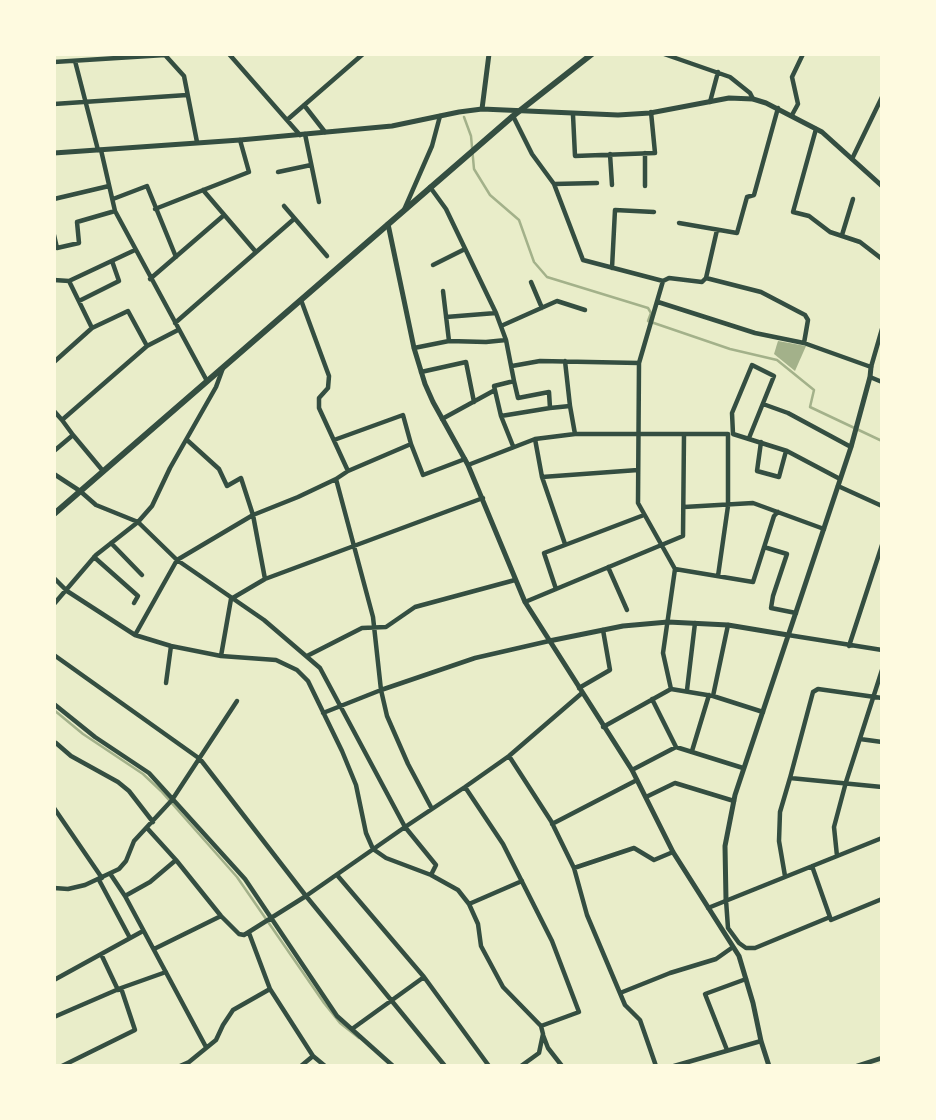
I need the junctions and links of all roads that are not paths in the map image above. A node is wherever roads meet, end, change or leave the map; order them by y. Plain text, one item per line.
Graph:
1 (55, 54) edge
2 (229, 54) edge
3 (363, 54) edge
4 (489, 54) edge
5 (593, 54) edge
6 (664, 54) edge
7 (803, 54) edge
8 (165, 55) edge
9 (75, 61) junction
10 (55, 62) edge
11 (718, 72) junction
12 (187, 95) junction
13 (882, 97) edge
14 (752, 99) junction
15 (85, 102) junction
16 (710, 102) junction
17 (54, 104) edge
18 (304, 105) junction
19 (778, 108) junction
20 (482, 109) junction
21 (876, 110) junction
22 (652, 112) junction
23 (516, 113) junction
24 (882, 113) edge
25 (573, 115) junction
26 (440, 116) junction
27 (792, 116) junction
28 (287, 120) junction
29 (816, 129) junction
30 (325, 132) junction
31 (303, 134) junction
32 (240, 140) junction
33 (197, 142) junction
34 (100, 150) junction
35 (54, 153) edge
36 (645, 153) junction
37 (610, 154) junction
38 (852, 159) junction
39 (311, 165) junction
40 (278, 172) dead end
41 (597, 183) dead end
42 (554, 184) junction
43 (612, 185) dead end
44 (109, 186) junction
45 (645, 186) dead end
46 (882, 186) edge
47 (430, 187) junction
48 (203, 190) junction
49 (54, 199) edge
50 (113, 199) junction
51 (853, 199) dead end
52 (318, 202) dead end
53 (284, 206) dead end
54 (155, 209) junction
55 (115, 211) junction
56 (403, 211) junction
57 (654, 212) dead end
58 (223, 216) junction
59 (293, 219) junction
60 (679, 223) dead end
61 (388, 224) junction
62 (717, 229) junction
63 (54, 235) edge
64 (842, 235) junction
65 (465, 249) junction
66 (135, 250) junction
67 (256, 253) junction
68 (327, 256) dead end
69 (176, 257) junction
70 (882, 259) edge
71 (112, 261) junction
72 (433, 265) dead end
73 (612, 268) junction
74 (706, 278) junction
75 (150, 279) junction
76 (54, 280) edge
77 (69, 281) junction
78 (663, 281) junction
79 (531, 282) dead end
80 (443, 291) dead end
81 (301, 300) junction
82 (79, 301) junction
83 (657, 302) junction
84 (541, 308) junction
85 (585, 310) dead end
86 (496, 313) junction
87 (446, 317) junction
88 (175, 323) junction
89 (501, 326) junction
90 (92, 328) junction
91 (882, 329) edge
92 (178, 330) junction
93 (506, 340) junction
94 (449, 341) junction
95 (804, 343) junction
96 (147, 346) junction
97 (414, 348) junction
98 (565, 361) junction
99 (54, 362) edge
100 (639, 363) junction
101 (512, 366) junction
102 (223, 367) junction
103 (871, 367) junction
104 (421, 372) junction
105 (870, 377) junction
106 (207, 381) junction
107 (514, 381) junction
108 (882, 382) edge
109 (495, 390) junction
110 (474, 402) junction
111 (763, 404) junction
112 (570, 406) junction
113 (550, 408) junction
114 (54, 411) edge
115 (501, 416) junction
116 (442, 419) junction
117 (62, 420) junction
118 (575, 434) junction
119 (639, 434) junction
120 (684, 434) junction
121 (731, 434) junction
122 (73, 435) junction
123 (749, 438) junction
124 (535, 439) junction
125 (187, 440) junction
126 (334, 440) junction
127 (761, 442) junction
128 (411, 444) junction
129 (513, 446) junction
130 (851, 447) junction
131 (54, 451) edge
132 (786, 451) junction
133 (467, 462) junction
134 (638, 470) junction
135 (103, 471) junction
136 (348, 471) junction
137 (54, 474) edge
138 (542, 477) junction
139 (336, 479) junction
140 (840, 479) junction
141 (838, 486) junction
142 (80, 491) junction
143 (483, 498) junction
144 (727, 506) junction
145 (882, 506) edge
146 (684, 507) junction
147 (778, 512) junction
148 (54, 514) edge
149 (253, 514) junction
150 (644, 515) junction
151 (138, 522) junction
152 (824, 529) junction
153 (111, 543) junction
154 (565, 544) junction
155 (661, 544) junction
156 (882, 545) edge
157 (353, 547) junction
158 (764, 547) junction
159 (94, 557) junction
160 (177, 560) junction
161 (608, 567) junction
162 (675, 569) junction
163 (142, 575) dead end
164 (718, 576) junction
165 (54, 578) edge
166 (265, 579) junction
167 (515, 580) junction
168 (556, 589) junction
169 (67, 591) junction
170 (231, 599) junction
171 (525, 602) junction
172 (134, 603) dead end
173 (54, 604) edge
174 (627, 610) dead end
175 (796, 613) junction
176 (668, 622) junction
177 (695, 623) junction
178 (727, 625) junction
179 (374, 628) junction
180 (603, 630) junction
181 (135, 635) junction
182 (788, 635) junction
183 (549, 641) junction
184 (172, 646) junction
185 (849, 646) junction
186 (882, 650) edge
187 (54, 655) edge
188 (221, 656) junction
189 (307, 656) junction
190 (882, 670) edge
191 (166, 683) dead end
192 (671, 689) junction
193 (381, 690) junction
194 (581, 690) junction
195 (688, 690) junction
196 (711, 695) junction
197 (874, 697) junction
198 (882, 698) edge
199 (653, 699) junction
200 (237, 701) dead end
201 (54, 704) edge
202 (342, 706) junction
203 (762, 712) junction
204 (323, 713) junction
205 (603, 727) junction
206 (860, 739) junction
207 (882, 742) edge
208 (55, 743) edge
209 (676, 747) junction
210 (692, 751) junction
211 (509, 756) junction
212 (200, 759) junction
213 (743, 768) junction
214 (632, 770) junction
215 (790, 778) junction
216 (637, 780) junction
217 (846, 782) junction
218 (882, 787) edge
219 (465, 788) junction
220 (646, 797) junction
221 (172, 800) junction
222 (734, 801) junction
223 (54, 808) edge
224 (432, 809) junction
225 (153, 821) junction
226 (552, 824) junction
227 (405, 827) junction
228 (147, 828) junction
229 (882, 838) edge
230 (373, 849) junction
231 (673, 852) junction
232 (836, 856) junction
233 (176, 860) junction
234 (812, 866) junction
235 (574, 868) junction
236 (110, 875) junction
237 (337, 875) junction
238 (431, 875) junction
239 (785, 876) junction
240 (100, 879) junction
241 (522, 881) junction
242 (54, 888) edge
243 (125, 896) junction
244 (306, 896) junction
245 (882, 899) edge
246 (726, 900) junction
247 (470, 904) junction
248 (708, 908) junction
249 (221, 916) junction
250 (830, 917) junction
251 (271, 919) junction
252 (143, 931) junction
253 (249, 933) junction
254 (130, 938) junction
255 (733, 947) junction
256 (154, 949) junction
257 (101, 954) junction
258 (166, 972) junction
259 (424, 976) junction
260 (746, 979) junction
261 (54, 980) edge
262 (120, 989) junction
263 (270, 989) junction
264 (620, 993) junction
265 (391, 1000) junction
266 (54, 1017) edge
267 (541, 1026) junction
268 (352, 1030) junction
269 (543, 1034) junction
270 (761, 1041) junction
271 (206, 1047) junction
272 (727, 1050) junction
273 (313, 1056) junction
274 (698, 1058) junction
275 (882, 1058) edge
276 (191, 1064) edge
277 (62, 1066) edge
278 (180, 1066) edge
279 (301, 1066) edge
280 (325, 1066) edge
281 (393, 1066) edge
282 (445, 1066) edge
283 (489, 1066) edge
284 (522, 1066) edge
285 (562, 1066) edge
286 (656, 1066) edge
287 (674, 1066) edge
288 (700, 1066) edge
289 (769, 1066) edge
290 (857, 1066) edge

1 - 10 street
2 - 28 street
3 - 18 street
4 - 20 street
5 - 23 main road
6 - 11 street
7 - 27 street
8 - 9 street
8 - 12 street
9 - 10 street
9 - 15 street
11 - 14 street
11 - 16 street
12 - 15 street
12 - 33 street
13 - 21 street
14 - 16 street
14 - 19 street
15 - 17 street
15 - 34 street
16 - 22 street
18 - 28 street
18 - 30 street
19 - 27 street
19 - 62 street
20 - 23 street
20 - 26 street
21 - 24 street
21 - 38 street
22 - 25 street
22 - 36 street
23 - 25 street
23 - 42 street
23 - 47 main road
25 - 37 street
26 - 30 street
26 - 56 street
27 - 29 street
28 - 31 street
29 - 38 street
29 - 64 street
30 - 31 street
31 - 32 street
31 - 39 street
32 - 33 street
32 - 48 street
33 - 34 street
34 - 35 street
34 - 44 street
36 - 37 street
36 - 45 street
37 - 43 street
38 - 46 street
39 - 40 street
39 - 52 street
41 - 42 street
42 - 73 street
44 - 49 street
44 - 50 street
47 - 56 main road
47 - 65 street
48 - 54 street
48 - 58 street
50 - 54 street
50 - 55 street
51 - 64 street
53 - 59 street
54 - 69 street
55 - 63 street
55 - 66 street
56 - 61 main road
57 - 73 street
58 - 67 street
58 - 69 street
59 - 67 street
59 - 68 street
60 - 62 street
61 - 81 main road
61 - 97 street
62 - 74 street
64 - 70 street
65 - 72 street
65 - 86 street
66 - 71 street
66 - 75 street
67 - 88 street
69 - 75 street
71 - 77 street
71 - 82 street
73 - 78 street
74 - 78 street
74 - 95 street
75 - 88 street
76 - 77 street
77 - 82 street
78 - 83 street
79 - 84 street
80 - 87 street
81 - 102 main road
81 - 126 street
82 - 90 street
83 - 95 street
83 - 100 street
84 - 85 street
84 - 89 street
86 - 87 street
86 - 89 street
87 - 94 street
88 - 92 street
89 - 93 street
90 - 96 street
90 - 99 street
91 - 103 street
92 - 96 street
92 - 106 street
93 - 94 street
93 - 101 street
94 - 97 street
95 - 103 street
96 - 117 street
97 - 104 street
98 - 100 street
98 - 101 street
98 - 112 street
100 - 119 street
101 - 107 street
102 - 106 main road
102 - 125 street
103 - 105 street
104 - 110 street
104 - 116 street
105 - 108 street
105 - 130 street
106 - 135 main road
107 - 109 street
107 - 113 street
109 - 110 street
109 - 115 street
110 - 116 street
111 - 121 street
111 - 123 street
111 - 130 street
112 - 113 street
112 - 118 street
113 - 115 street
114 - 117 street
115 - 129 street
116 - 133 street
117 - 122 street
118 - 119 street
118 - 124 street
119 - 120 street
119 - 134 street
120 - 121 street
120 - 146 street
121 - 123 street
121 - 144 street
122 - 131 street
122 - 135 street
123 - 127 street
124 - 129 street
124 - 138 street
125 - 149 street
125 - 151 street
126 - 128 street
126 - 136 street
127 - 132 street
127 - 132 street
128 - 133 street
128 - 136 street
129 - 133 street
130 - 140 street
132 - 140 street
133 - 143 street
134 - 138 street
134 - 150 street
135 - 142 main road
136 - 139 street
137 - 142 street
138 - 154 street
139 - 149 street
139 - 157 street
140 - 141 street
141 - 145 street
141 - 152 street
142 - 148 main road
142 - 151 street
143 - 157 street
143 - 167 street
144 - 146 street
144 - 147 street
144 - 164 street
146 - 155 street
147 - 152 street
147 - 158 street
149 - 160 street
149 - 166 street
150 - 154 street
150 - 155 street
151 - 153 street
151 - 160 street
152 - 175 street
153 - 159 street
153 - 163 street
154 - 168 street
155 - 161 street
155 - 162 street
156 - 185 street
157 - 166 street
157 - 179 street
158 - 164 street
158 - 175 street
159 - 169 street
159 - 172 street
160 - 170 street
160 - 181 street
161 - 168 street
161 - 174 street
162 - 164 street
162 - 176 street
165 - 169 street
166 - 170 street
167 - 171 street
167 - 179 street
168 - 171 street
169 - 173 street
169 - 181 street
170 - 188 street
170 - 189 street
171 - 183 street
175 - 182 street
176 - 177 street
176 - 180 street
176 - 192 street
177 - 178 street
177 - 195 street
178 - 182 street
178 - 196 street
179 - 189 street
179 - 193 street
180 - 183 street
180 - 194 street
181 - 184 street
182 - 185 street
182 - 203 street
183 - 193 street
183 - 194 street
184 - 188 street
184 - 191 street
185 - 186 street
187 - 212 street
188 - 204 street
189 - 202 street
190 - 197 street
192 - 195 street
192 - 199 street
193 - 202 street
193 - 224 street
194 - 205 street
194 - 211 street
195 - 196 street
196 - 203 street
196 - 210 street
197 - 198 street
197 - 206 street
197 - 215 street
199 - 205 street
199 - 209 street
200 - 212 street
201 - 221 street
202 - 204 street
202 - 227 street
203 - 213 street
204 - 230 street
205 - 214 street
206 - 207 street
206 - 217 street
208 - 225 street
209 - 210 street
209 - 214 street
210 - 213 street
211 - 219 street
211 - 226 street
212 - 221 street
212 - 244 street
213 - 222 street
214 - 216 street
215 - 217 street
215 - 239 street
216 - 220 street
216 - 226 street
217 - 218 street
217 - 232 street
219 - 224 street
219 - 241 street
220 - 222 street
220 - 231 street
221 - 225 street
221 - 251 street
222 - 246 street
223 - 240 street
224 - 227 street
225 - 228 street
226 - 235 street
227 - 230 street
227 - 238 street
228 - 233 street
228 - 236 street
229 - 232 street
230 - 237 street
230 - 238 street
231 - 235 street
231 - 248 street
232 - 234 street
233 - 243 street
233 - 249 street
234 - 239 street
234 - 250 street
235 - 264 street
236 - 240 street
236 - 243 street
237 - 244 street
237 - 259 street
238 - 247 street
239 - 246 street
240 - 242 street
240 - 254 street
241 - 247 street
241 - 267 street
243 - 252 street
244 - 251 street
244 - 265 street
245 - 250 street
246 - 248 street
246 - 250 street
247 - 267 street
248 - 255 street
249 - 253 street
249 - 256 street
251 - 253 street
251 - 268 street
252 - 254 street
252 - 256 street
253 - 263 street
254 - 257 street
255 - 260 street
255 - 264 street
256 - 258 street
257 - 261 street
257 - 262 street
258 - 262 street
258 - 271 street
259 - 265 street
259 - 283 street
260 - 270 street
260 - 272 street
262 - 266 street
262 - 277 street
263 - 271 street
263 - 273 street
264 - 286 street
265 - 268 street
265 - 282 street
267 - 269 street
268 - 281 street
269 - 284 street
269 - 285 street
270 - 272 street
270 - 289 street
271 - 276 street
272 - 274 street
273 - 279 street
273 - 280 street
274 - 287 street
274 - 288 street
275 - 290 street
276 - 278 street

